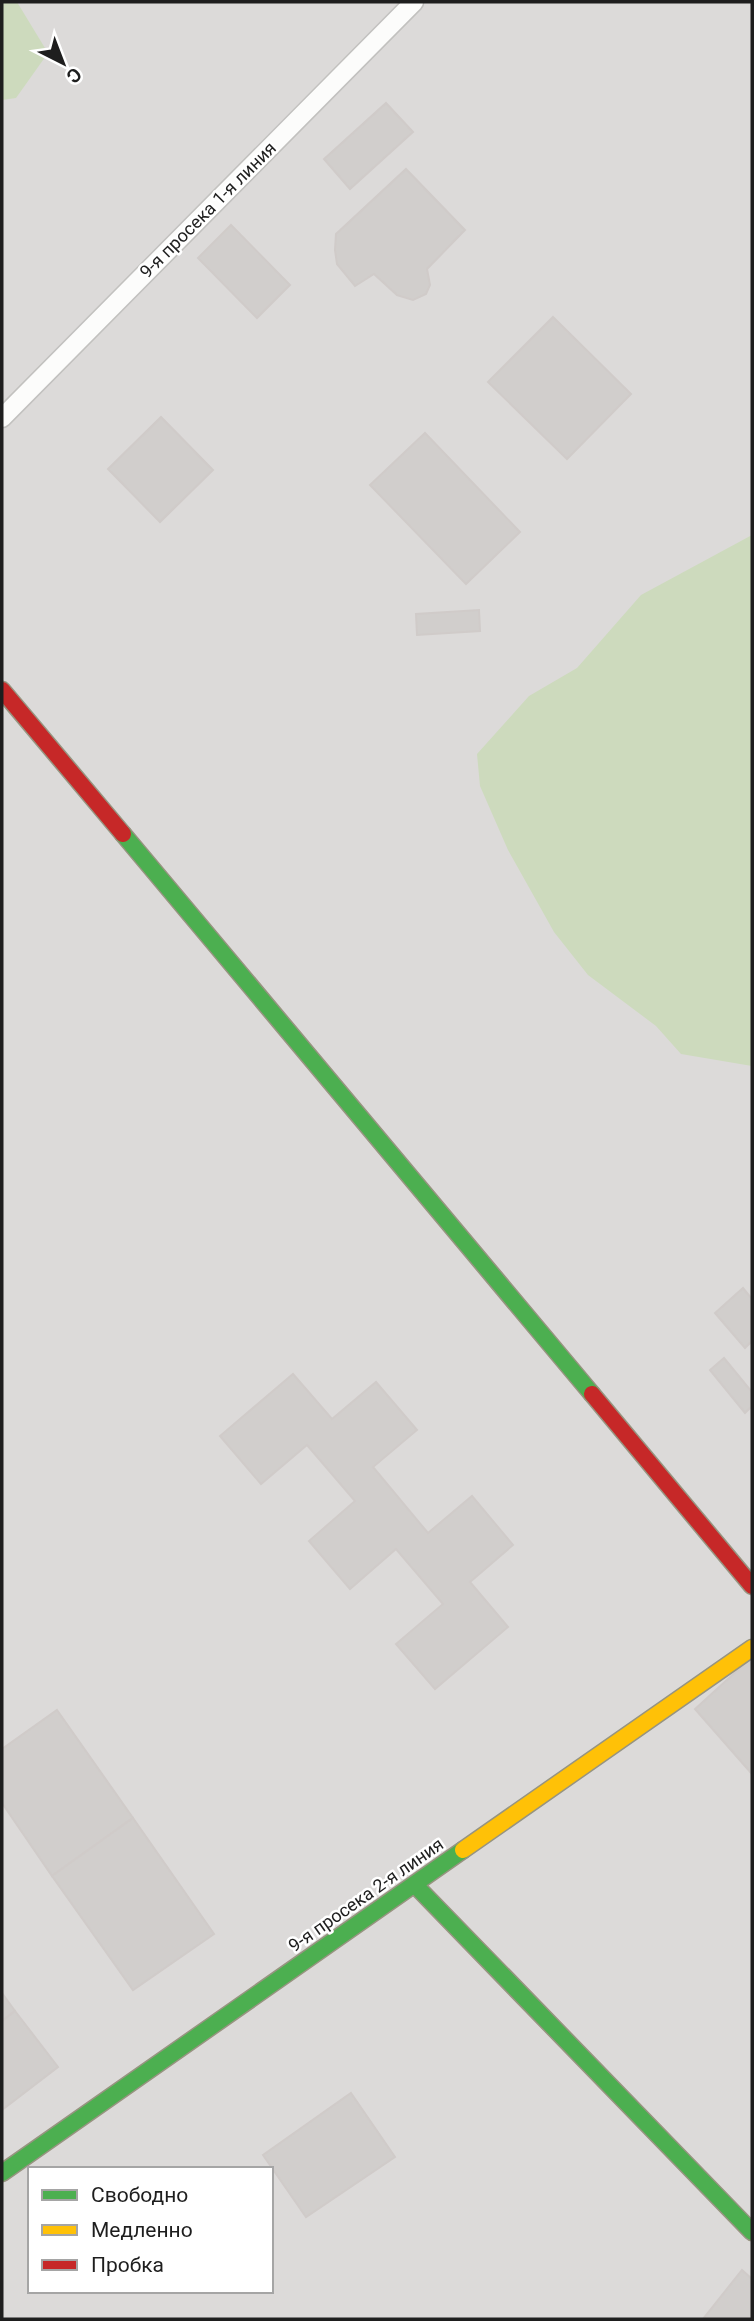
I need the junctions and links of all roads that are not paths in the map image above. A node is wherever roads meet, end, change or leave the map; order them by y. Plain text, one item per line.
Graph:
1 (414, 2) edge
2 (2, 418) edge
3 (2, 690) edge
4 (752, 1586) edge
5 (752, 1648) edge
6 (415, 1885) junction
7 (2, 2173) edge
8 (752, 2232) edge

1 - 2 lane, 9-я просека 1-я линия
3 - 4 street
5 - 6 street, 9-я просека 2-я линия
6 - 7 street, 9-я просека 2-я линия
6 - 8 street

